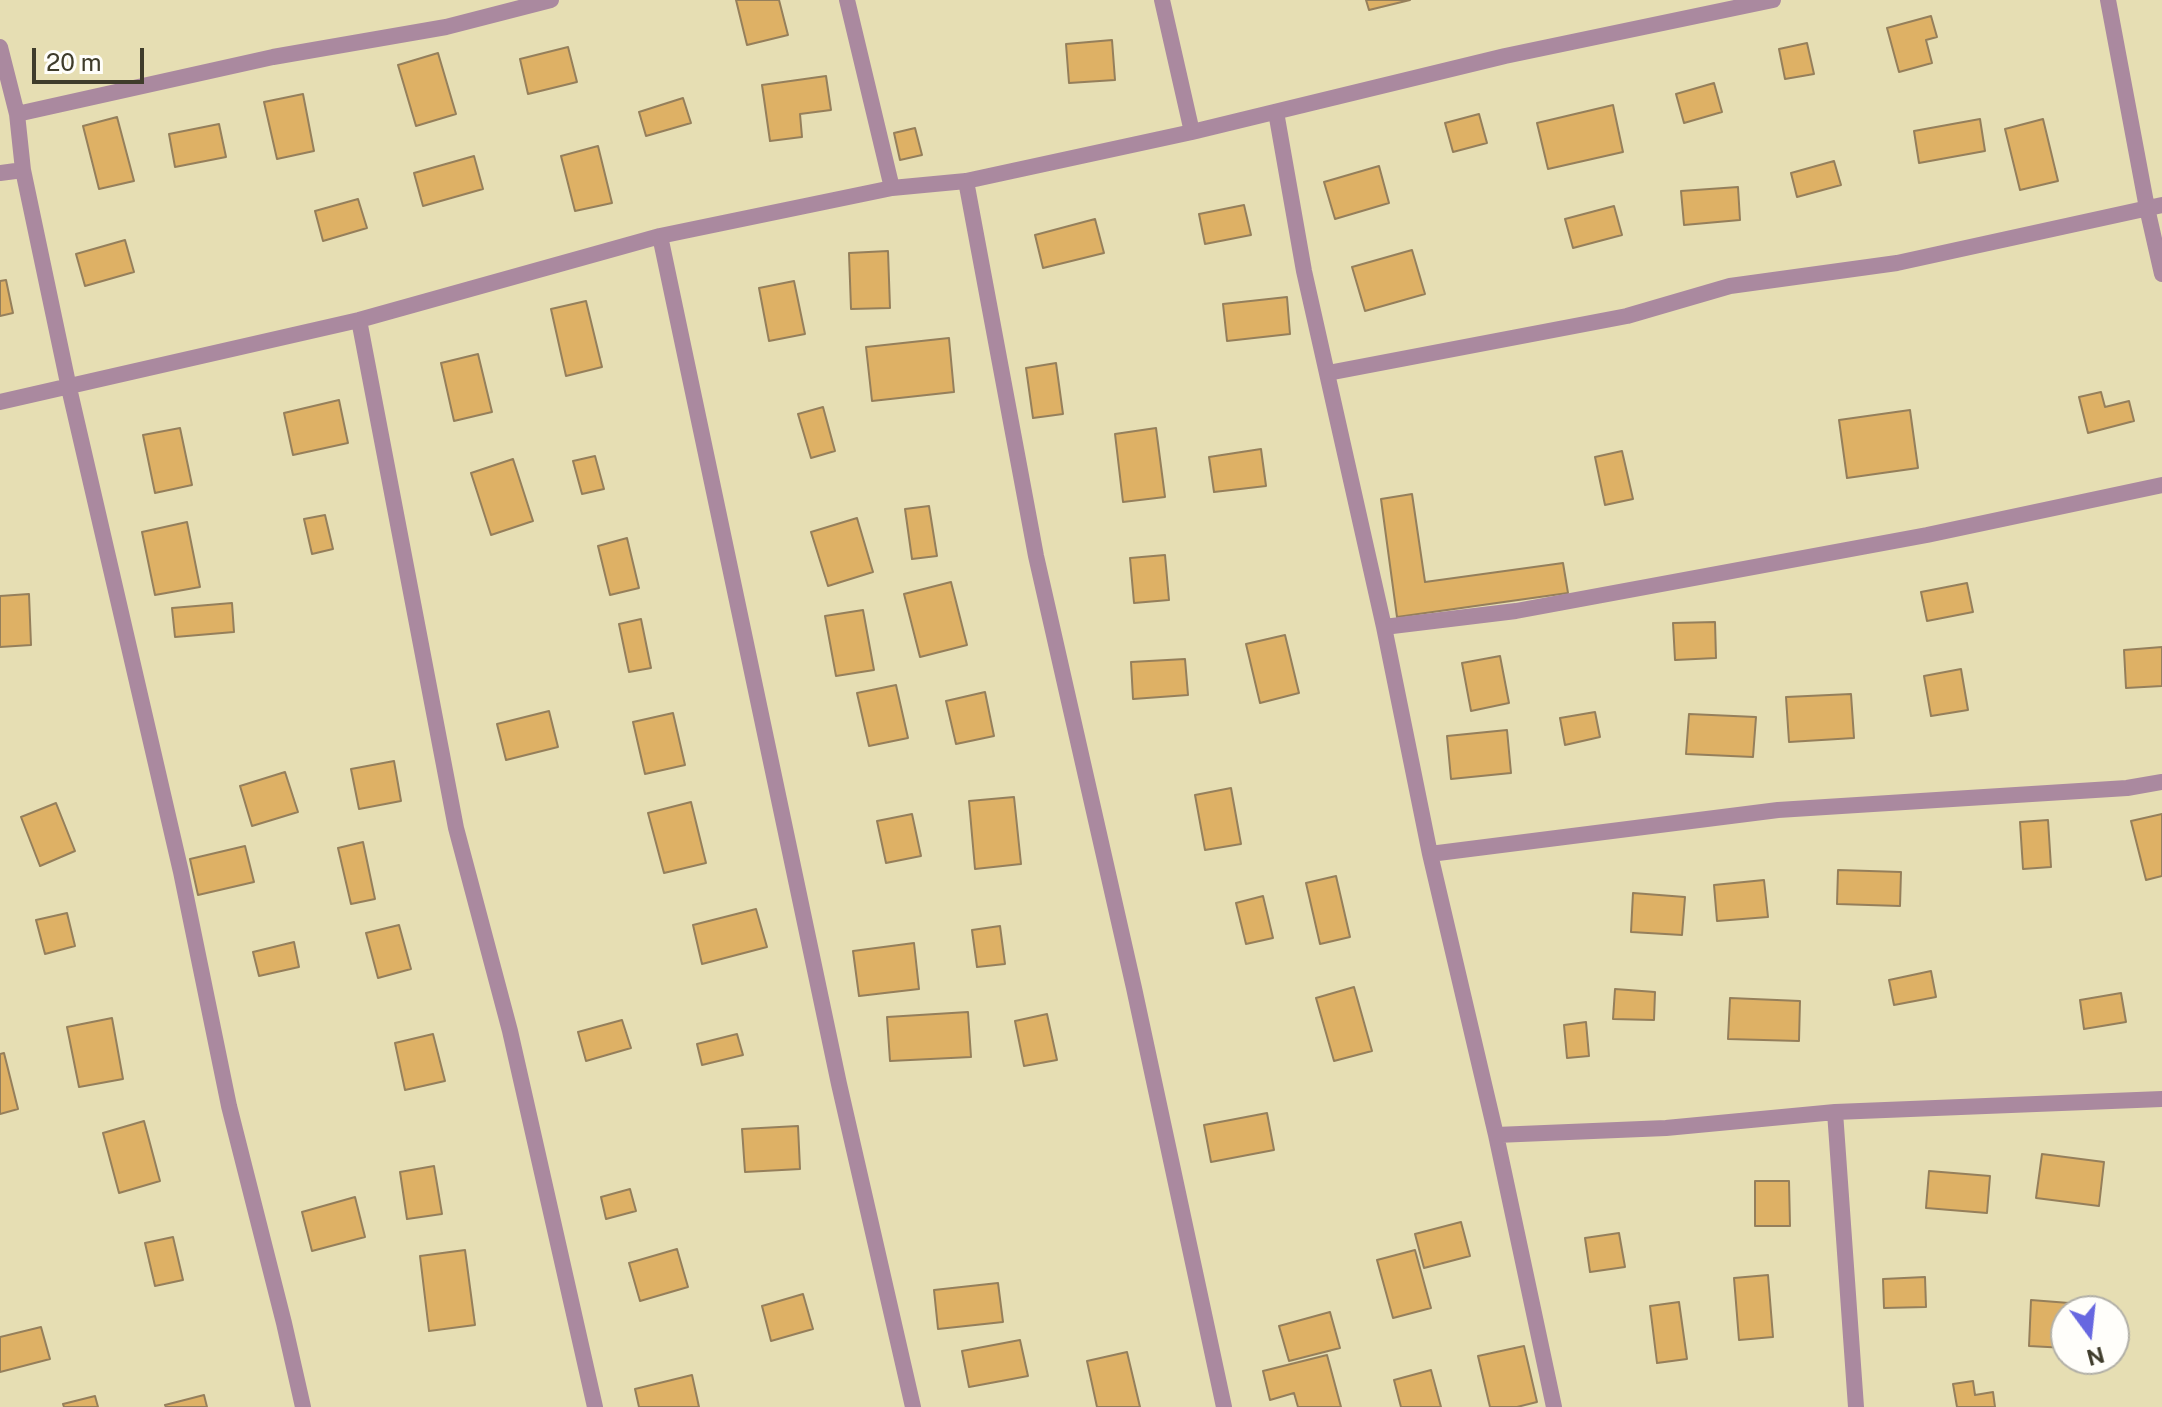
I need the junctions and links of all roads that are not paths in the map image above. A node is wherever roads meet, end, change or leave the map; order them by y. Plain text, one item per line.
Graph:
1 (551, 0) edge
2 (847, 0) edge
3 (1162, 0) edge
4 (1773, 0) edge
5 (2108, 0) edge
6 (1744, 3) edge
7 (0, 47) edge
8 (1276, 112) junction
9 (17, 114) junction
10 (1192, 132) junction
11 (23, 170) junction
12 (0, 173) edge
13 (966, 181) junction
14 (892, 188) junction
15 (2154, 206) edge
16 (660, 236) junction
17 (2162, 274) edge
18 (359, 320) junction
19 (1328, 373) junction
20 (69, 388) junction
21 (0, 402) edge
22 (2162, 485) edge
23 (1384, 627) junction
24 (2162, 782) edge
25 (1430, 854) junction
26 (2162, 1099) edge
27 (1835, 1112) junction
28 (1496, 1135) junction
29 (303, 1407) edge
30 (595, 1407) edge
31 (913, 1407) edge
32 (1224, 1407) edge
33 (1554, 1407) edge
34 (1856, 1407) edge

1 - 9 street
2 - 14 street
3 - 10 street
4 - 6 street
5 - 15 street
6 - 8 street
7 - 9 street
8 - 10 street
8 - 19 street
9 - 11 street
10 - 13 street
11 - 12 street
11 - 20 street
13 - 14 street
13 - 32 street
14 - 16 street
15 - 17 street
15 - 19 street
16 - 18 street
16 - 31 street
18 - 20 street
18 - 30 street
19 - 23 street
20 - 21 street
20 - 29 street
22 - 23 street
23 - 25 street
24 - 25 street
25 - 28 street
26 - 27 street
27 - 28 street
27 - 34 street
28 - 33 street

